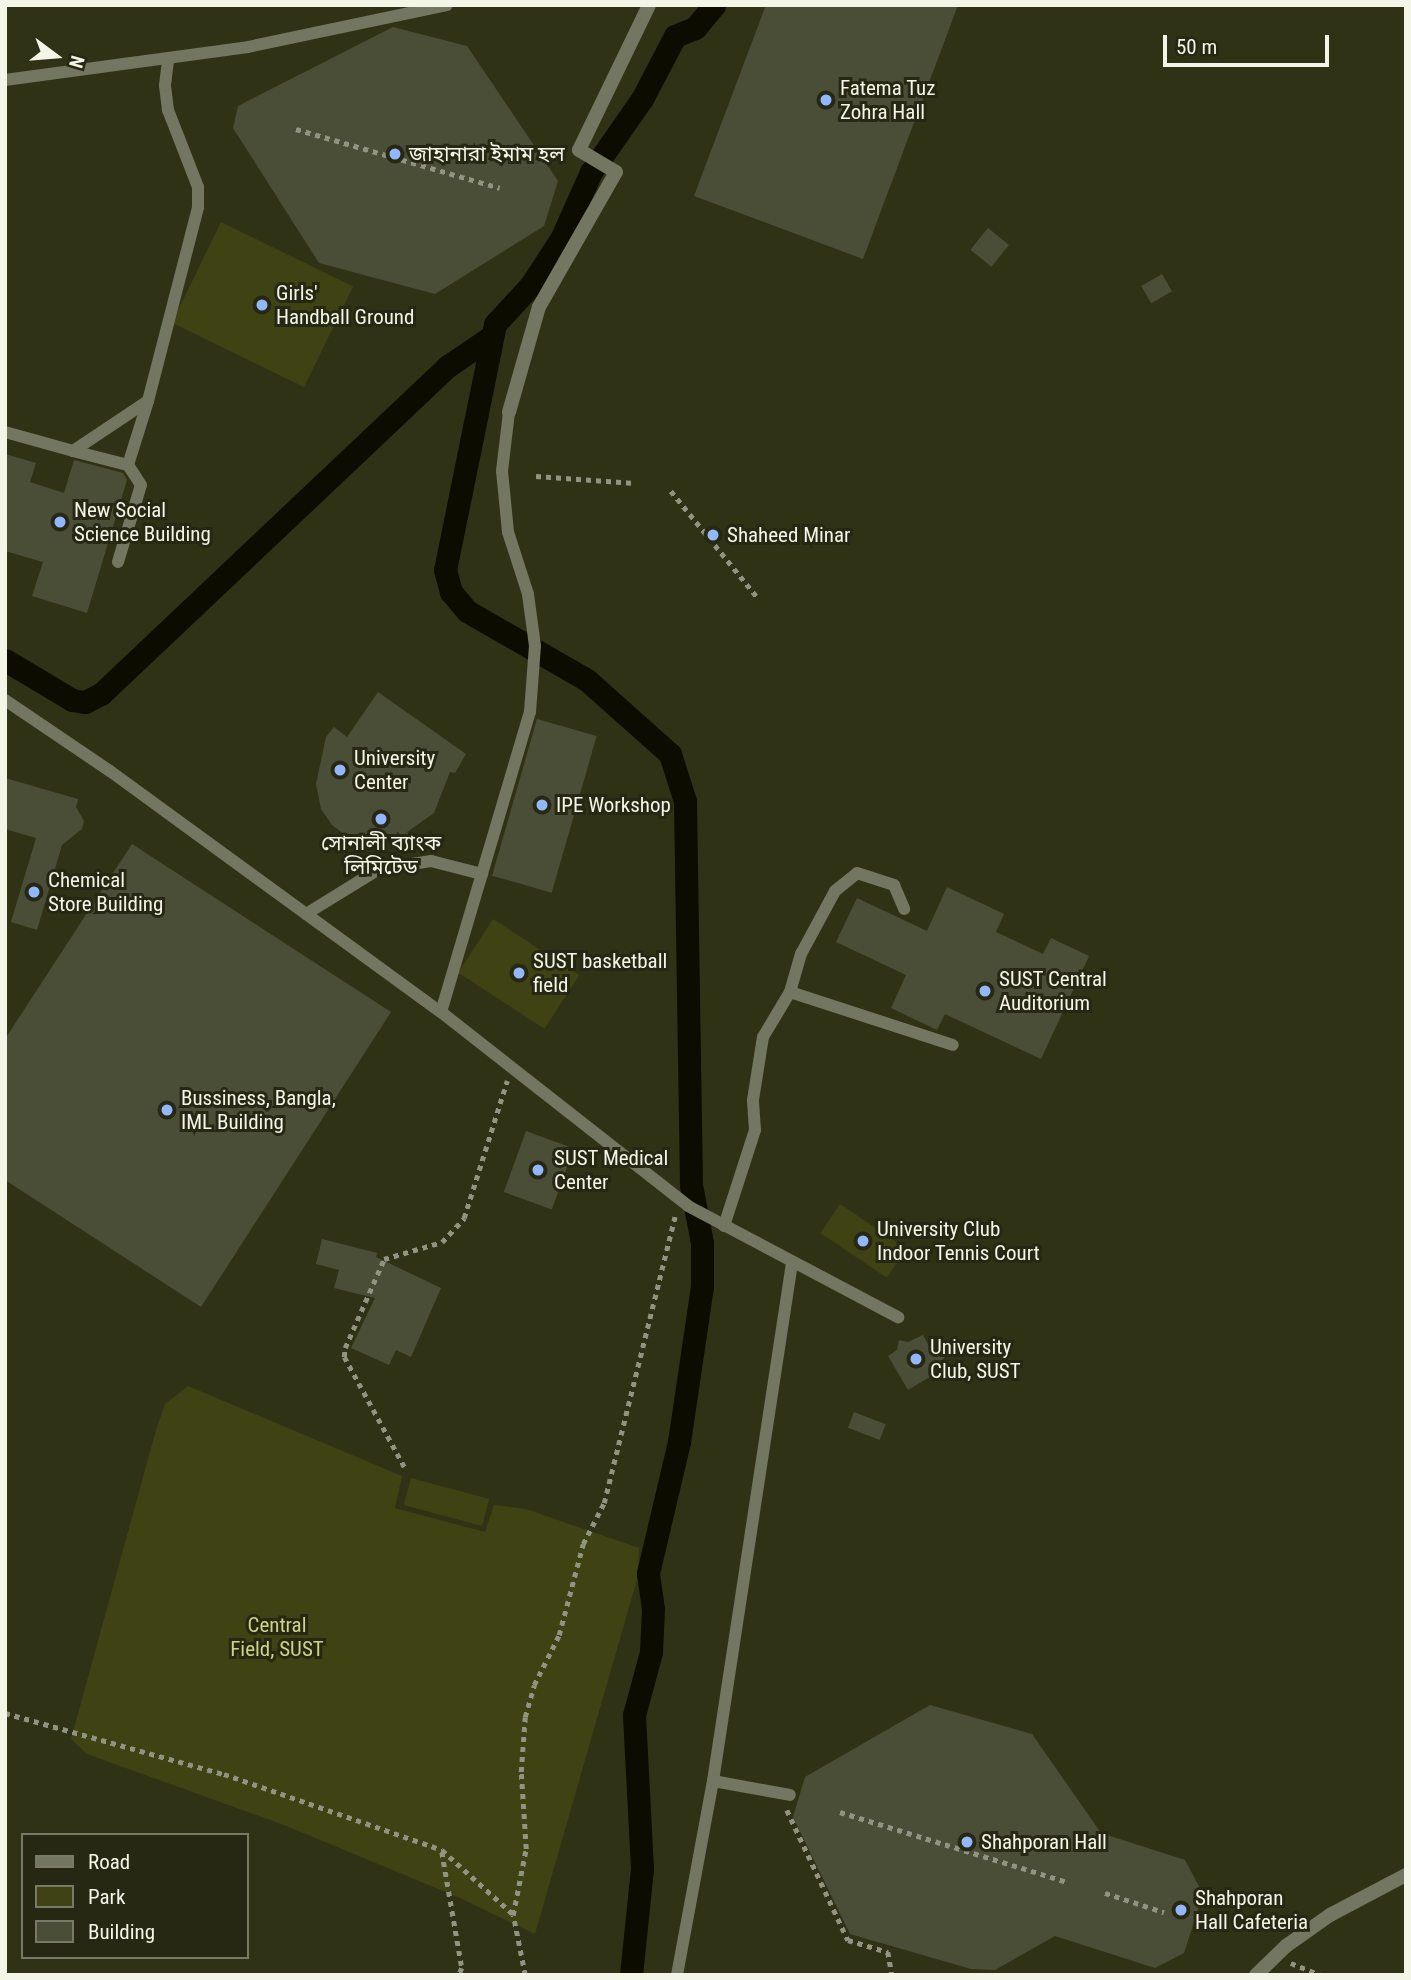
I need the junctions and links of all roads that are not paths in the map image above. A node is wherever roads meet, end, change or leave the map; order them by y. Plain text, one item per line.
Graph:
1 (447, 5) edge
2 (649, 5) edge
3 (168, 60) junction
4 (5, 80) edge
5 (148, 401) junction
6 (509, 412) joint
7 (5, 432) edge
8 (73, 450) junction
9 (128, 465) junction
10 (118, 562) dead end
11 (5, 700) edge
12 (482, 874) junction
13 (904, 909) dead end
14 (306, 914) junction
15 (790, 992) junction
16 (442, 1012) junction
17 (953, 1045) dead end
18 (724, 1226) junction
19 (792, 1263) junction
20 (898, 1317) dead end
21 (713, 1781) junction
22 (790, 1795) road end
23 (1406, 1875) edge
24 (677, 1975) edge
25 (1256, 1975) edge

1 - 3 lane
2 - 6 street
3 - 4 lane
3 - 5 lane
5 - 8 lane
5 - 9 lane
6 - 12 lane
7 - 8 lane
8 - 9 lane
9 - 10 lane
11 - 14 lane
12 - 14 lane
12 - 16 lane
13 - 15 lane
14 - 16 lane
15 - 17 lane
15 - 18 lane
16 - 18 lane
18 - 19 lane
19 - 20 lane
19 - 21 lane
21 - 22 lane
21 - 24 lane
23 - 25 street

